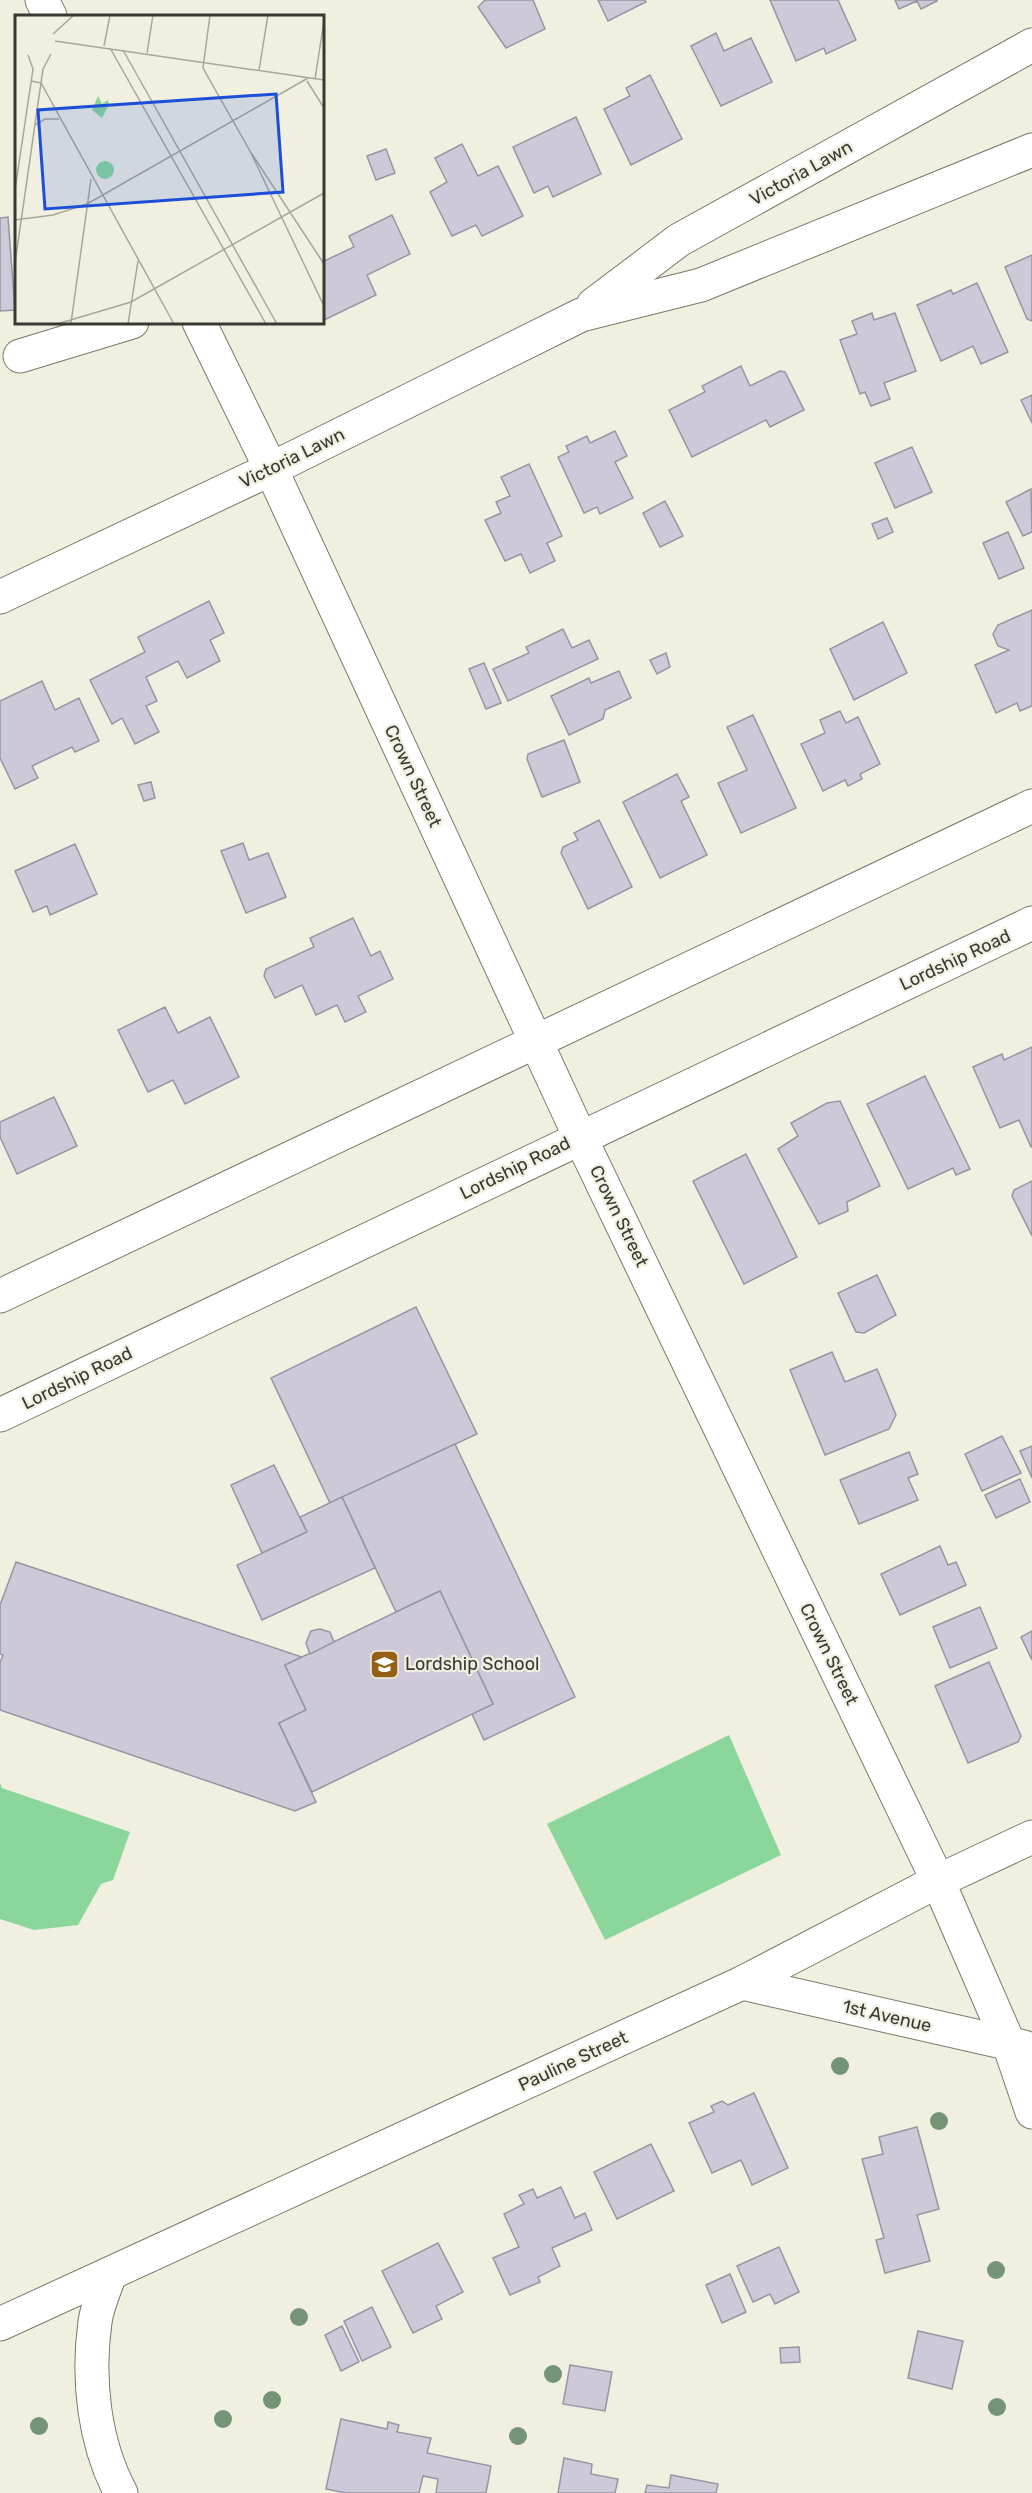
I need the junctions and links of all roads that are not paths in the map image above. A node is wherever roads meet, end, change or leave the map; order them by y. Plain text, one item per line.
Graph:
1 (42, 0) edge
2 (50, 15) edge
3 (1032, 45) edge
4 (1032, 150) edge
5 (580, 315) junction
6 (125, 324) edge
7 (200, 324) edge
8 (20, 356) dead end
9 (271, 469) junction
10 (0, 597) edge
11 (1032, 806) edge
12 (1032, 923) edge
13 (536, 1041) junction
14 (580, 1137) junction
15 (0, 1296) edge
16 (0, 1415) edge
17 (1032, 1837) edge
18 (938, 1881) junction
19 (742, 1983) junction
20 (1021, 2047) edge
21 (1032, 2112) edge
22 (110, 2274) junction
23 (0, 2324) edge
24 (121, 2493) edge

1 - 2 street
3 - 5 street, Victoria Lawn
4 - 5 street, Victoria Lawn
5 - 9 street, Victoria Lawn
6 - 8 street
7 - 9 street, Crown Street
9 - 10 street, Victoria Lawn
9 - 13 street, Crown Street
11 - 13 street
12 - 14 street, Lordship Road
13 - 14 street, Crown Street
13 - 15 street
14 - 16 street, Lordship Road
14 - 18 street, Crown Street
17 - 18 street, Pauline Street
18 - 19 street, Pauline Street
18 - 20 street, Crown Street
19 - 20 street, 1st Avenue
19 - 22 street, Pauline Street
20 - 21 street, Crown Street
22 - 23 street, Pauline Street
22 - 24 street

